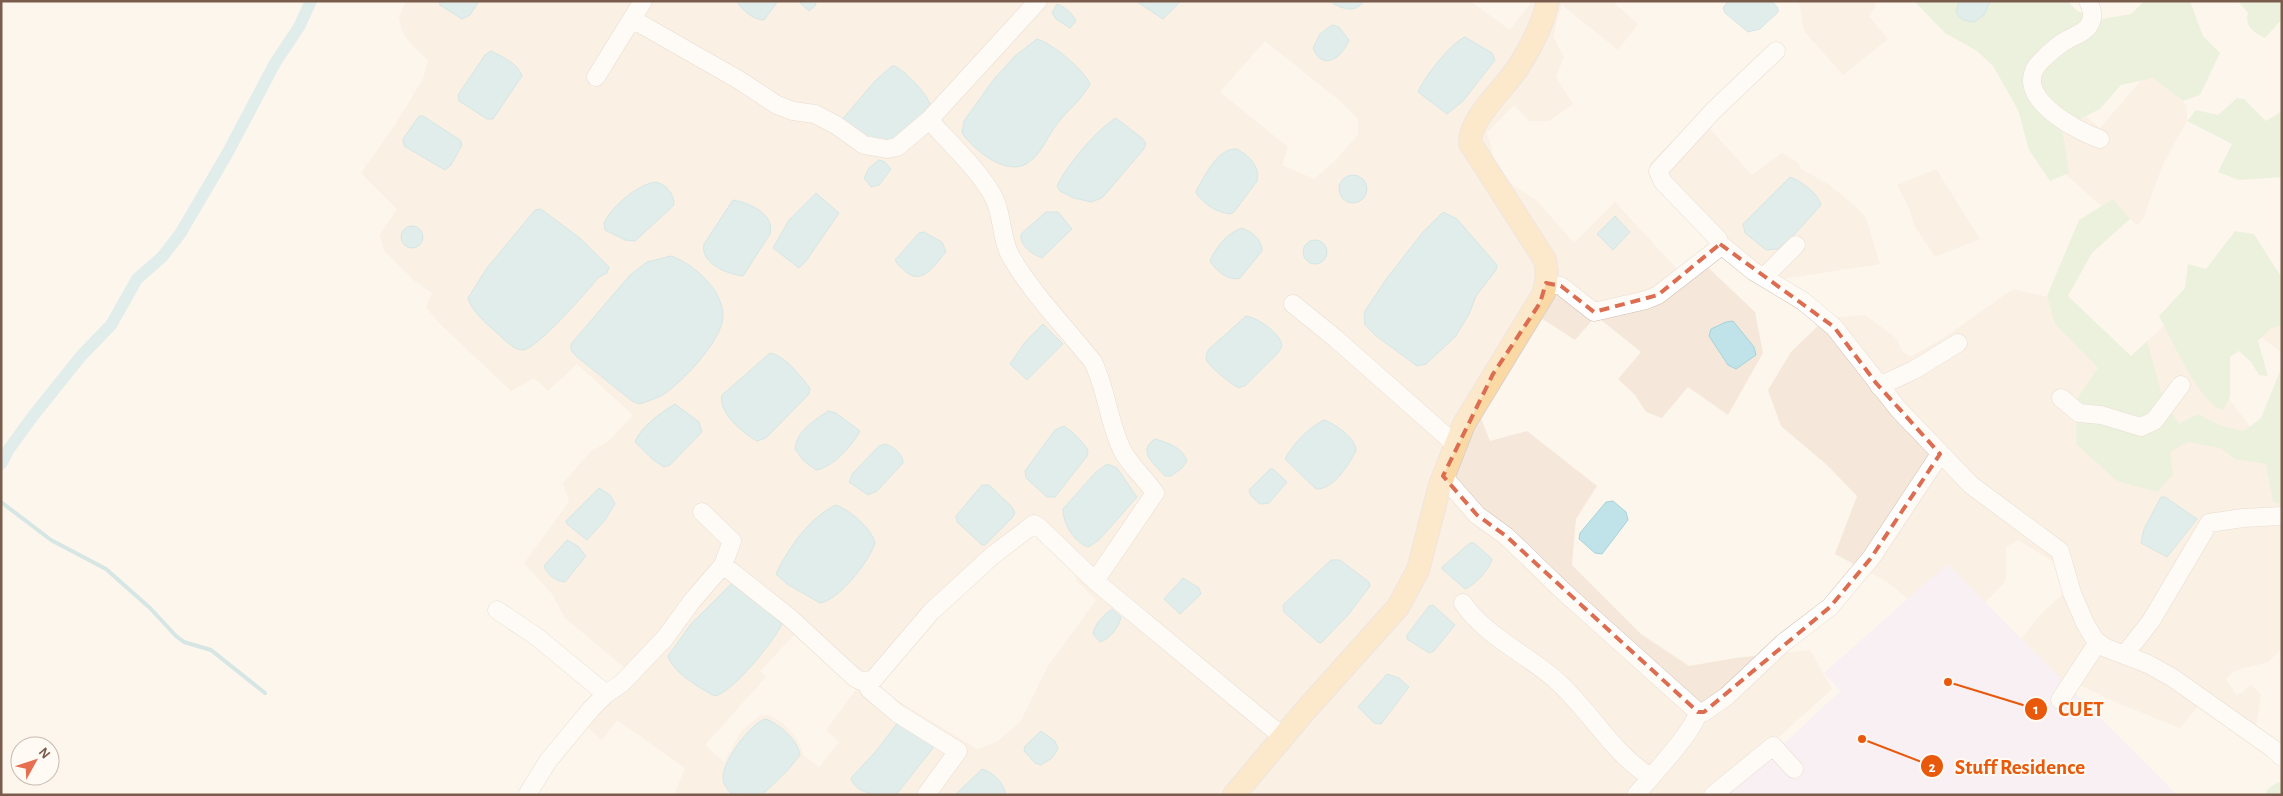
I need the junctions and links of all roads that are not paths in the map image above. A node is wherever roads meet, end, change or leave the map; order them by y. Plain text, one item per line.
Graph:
1 (643, 1) edge
2 (1038, 1) edge
3 (1548, 1) edge
4 (2088, 1) edge
5 (632, 20) junction
6 (1776, 52) dead end
7 (596, 77) dead end
8 (929, 120) junction
9 (2100, 139) dead end
10 (1720, 244) junction
11 (1796, 245) dead end
12 (1764, 277) junction
13 (1546, 283) junction
14 (1293, 304) dead end
15 (1958, 343) dead end
16 (2181, 385) dead end
17 (1879, 386) junction
18 (2061, 398) dead end
19 (1455, 444) junction
20 (1940, 454) junction
21 (1443, 476) junction
22 (702, 512) dead end
23 (2282, 516) edge
24 (723, 565) junction
25 (1095, 581) junction
26 (1463, 603) dead end
27 (496, 610) dead end
28 (2098, 642) junction
29 (2125, 654) junction
30 (868, 681) junction
31 (606, 694) junction
32 (2060, 700) dead end
33 (1698, 712) junction
34 (1283, 736) junction
35 (2282, 757) edge
36 (1794, 770) dead end
37 (1650, 777) junction
38 (527, 795) edge
39 (926, 795) edge
40 (1234, 795) edge
41 (1636, 795) edge
42 (1713, 795) edge

1 - 5 street
2 - 8 street
3 - 13 main road
4 - 9 street
5 - 7 street
5 - 8 street
6 - 10 street
8 - 25 street
10 - 12 street
10 - 13 street
11 - 12 street
12 - 17 street
13 - 19 main road
14 - 19 street
15 - 17 street
16 - 18 street
17 - 20 street
19 - 21 main road
20 - 28 street
20 - 33 street
21 - 33 street
21 - 34 main road
22 - 24 street
23 - 29 street
24 - 30 street
24 - 31 street
25 - 30 street
25 - 34 street
26 - 37 street
27 - 31 street
28 - 29 street
28 - 32 street
29 - 35 street
30 - 39 street
31 - 38 street
33 - 37 street
34 - 40 main road
36 - 42 street
37 - 41 street

